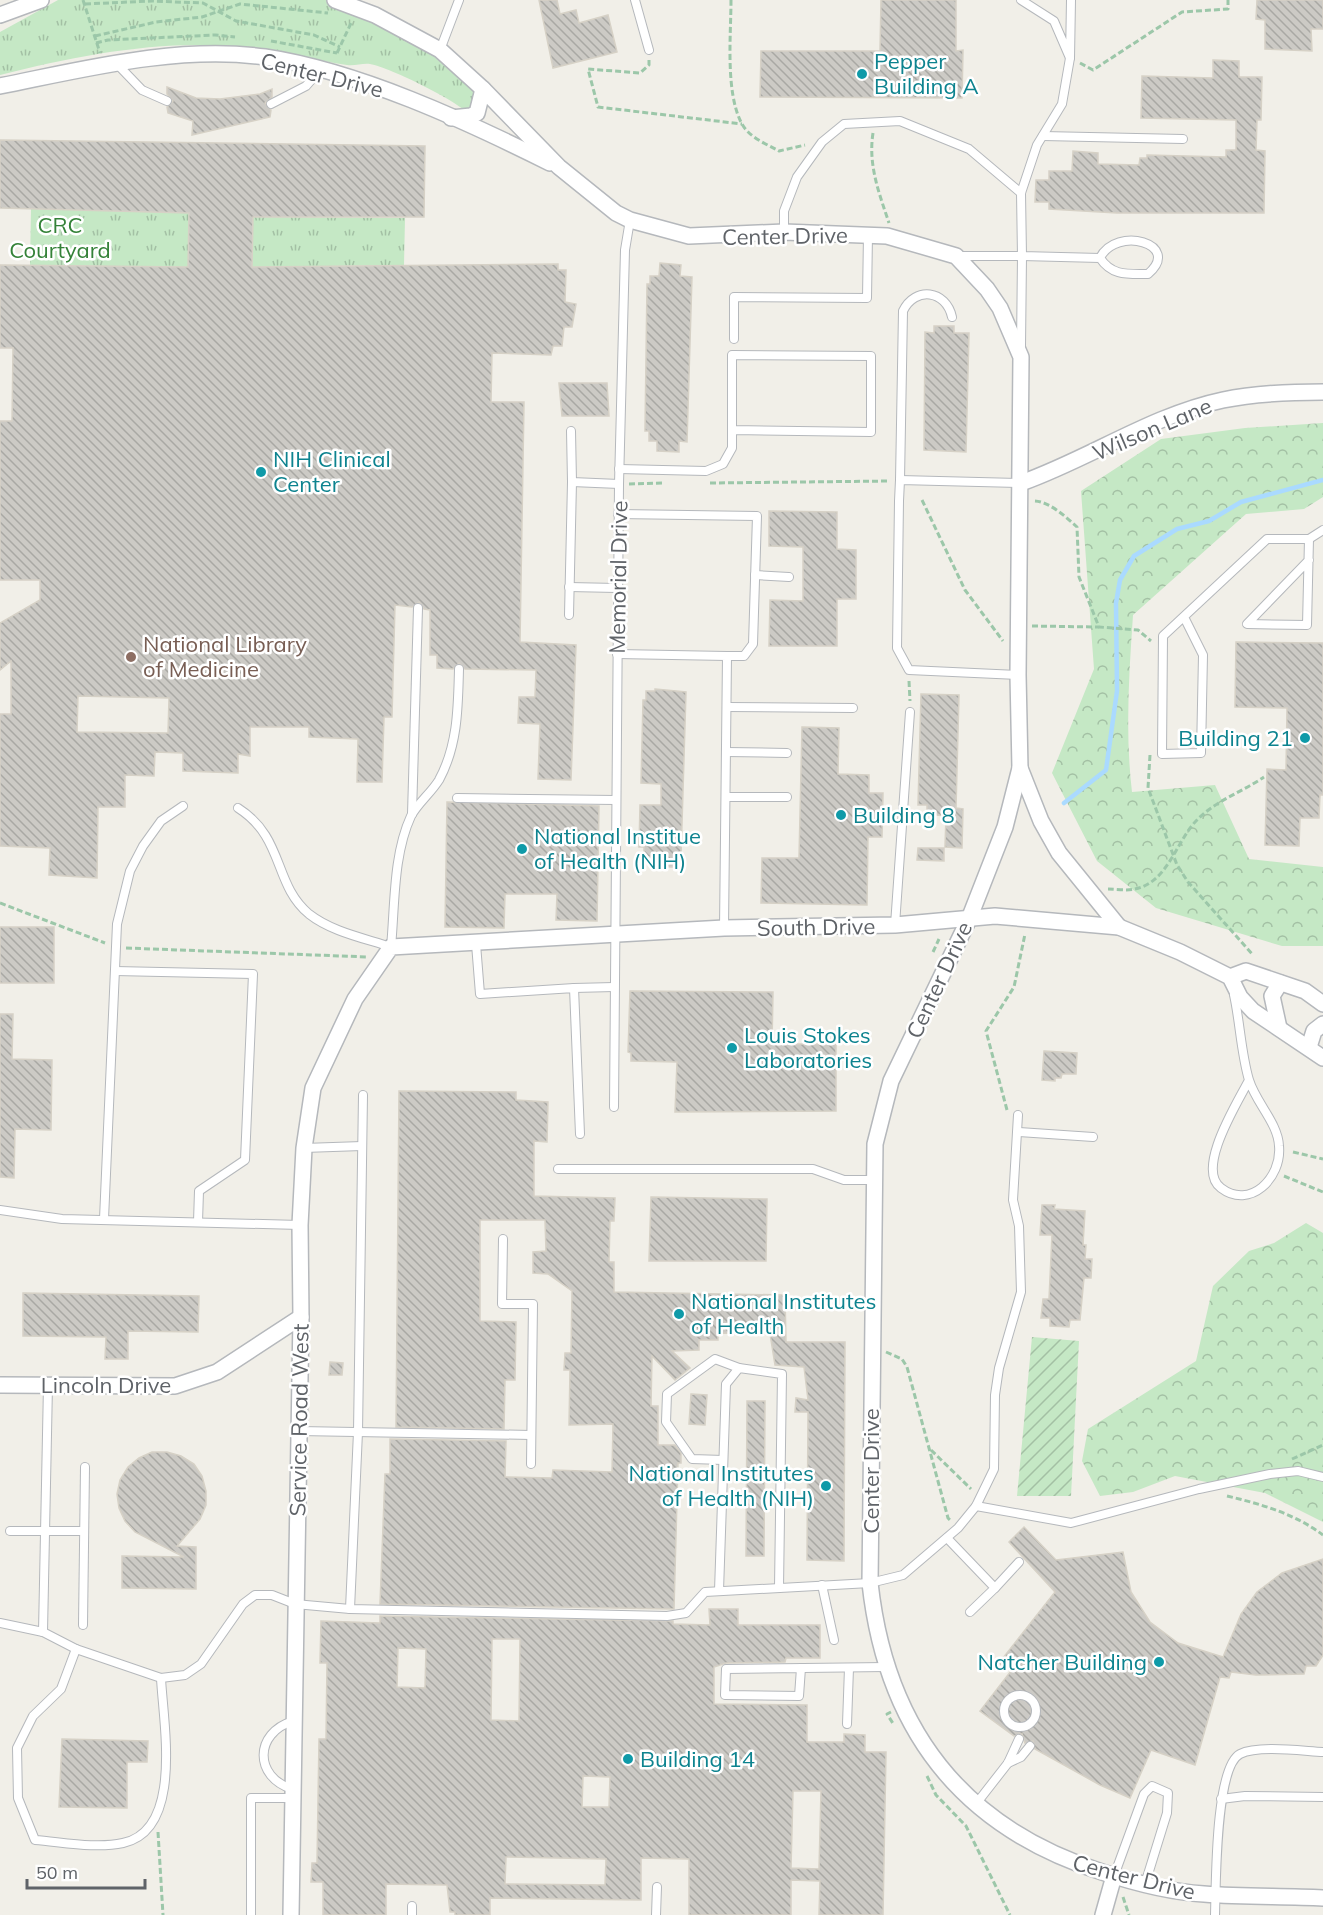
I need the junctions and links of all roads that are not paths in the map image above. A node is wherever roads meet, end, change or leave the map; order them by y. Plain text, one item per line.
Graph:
1 (41, 0) edge
2 (459, 0) edge
3 (635, 0) edge
4 (1021, 0) edge
5 (1071, 0) edge
6 (336, 7) edge
7 (0, 15) edge
8 (440, 50) junction
9 (649, 50) road end
10 (1070, 58) junction
11 (116, 62) junction
12 (327, 66) junction
13 (0, 86) edge
14 (483, 89) junction
15 (167, 101) dead end
16 (271, 104) dead end
17 (452, 118) junction
18 (1043, 136) junction
19 (1183, 139) dead end
20 (559, 167) junction
21 (1021, 192) junction
22 (630, 220) junction
23 (784, 232) junction
24 (868, 235) junction
25 (956, 256) junction
26 (1022, 256) junction
27 (1100, 258) junction
28 (952, 317) dead end
29 (734, 339) dead end
30 (1021, 357) junction
31 (1323, 392) edge
32 (733, 430) junction
33 (571, 431) dead end
34 (619, 469) junction
35 (900, 480) junction
36 (572, 483) junction
37 (1021, 483) junction
38 (619, 484) junction
39 (618, 514) junction
40 (1323, 530) edge
41 (1309, 539) junction
42 (1309, 560) junction
43 (755, 575) junction
44 (789, 577) dead end
45 (569, 587) junction
46 (617, 588) junction
47 (418, 608) dead end
48 (569, 615) dead end
49 (1184, 617) junction
50 (617, 654) junction
51 (727, 656) junction
52 (459, 669) dead end
53 (1018, 675) junction
54 (727, 707) junction
55 (853, 708) dead end
56 (910, 712) road end
57 (726, 752) junction
58 (787, 753) dead end
59 (1020, 768) junction
60 (726, 797) junction
61 (788, 797) dead end
62 (457, 798) dead end
63 (616, 800) junction
64 (183, 806) dead end
65 (238, 808) dead end
66 (412, 815) junction
67 (969, 919) junction
68 (895, 925) junction
69 (1119, 927) junction
70 (724, 928) junction
71 (615, 934) junction
72 (476, 944) junction
73 (391, 947) junction
74 (115, 971) junction
75 (1230, 976) junction
76 (1280, 983) junction
77 (614, 987) junction
78 (574, 988) junction
79 (1323, 1004) edge
80 (1323, 1024) edge
81 (1279, 1028) junction
82 (1309, 1047) junction
83 (1323, 1058) edge
84 (1249, 1080) junction
85 (363, 1095) dead end
86 (614, 1107) dead end
87 (1018, 1115) road end
88 (1019, 1132) junction
89 (580, 1134) dead end
90 (1093, 1137) dead end
91 (362, 1146) junction
92 (304, 1148) junction
93 (558, 1168) dead end
94 (873, 1180) junction
95 (0, 1210) edge
96 (104, 1219) junction
97 (198, 1222) junction
98 (300, 1225) junction
99 (503, 1239) dead end
100 (301, 1317) junction
101 (739, 1368) junction
102 (0, 1385) edge
103 (48, 1386) junction
104 (299, 1431) junction
105 (358, 1432) junction
106 (531, 1435) junction
107 (723, 1460) junction
108 (531, 1464) dead end
109 (85, 1467) dead end
110 (1323, 1477) edge
111 (979, 1502) junction
112 (45, 1530) junction
113 (10, 1531) dead end
114 (84, 1531) junction
115 (947, 1538) junction
116 (1019, 1562) dead end
117 (870, 1582) junction
118 (822, 1585) junction
119 (779, 1588) junction
120 (995, 1588) junction
121 (719, 1591) junction
122 (295, 1604) junction
123 (350, 1609) junction
124 (970, 1611) dead end
125 (0, 1623) edge
126 (83, 1625) dead end
127 (43, 1632) junction
128 (834, 1640) dead end
129 (76, 1649) junction
130 (886, 1667) junction
131 (801, 1668) junction
132 (849, 1668) junction
133 (160, 1678) junction
134 (1004, 1714) joint
135 (293, 1721) junction
136 (847, 1724) dead end
137 (1019, 1739) dead end
138 (1030, 1746) dead end
139 (1323, 1752) edge
140 (1008, 1763) junction
141 (292, 1794) junction
142 (1323, 1797) edge
143 (1221, 1799) junction
144 (976, 1804) junction
145 (1114, 1876) junction
146 (1145, 1884) junction
147 (657, 1887) dead end
148 (1216, 1894) junction
149 (1323, 1898) edge
150 (412, 1906) dead end
151 (251, 1915) edge
152 (291, 1915) edge
153 (412, 1915) edge
154 (656, 1915) edge
155 (1103, 1915) edge
156 (1215, 1915) edge

1 - 7 street
2 - 8 lane
3 - 9 lane
4 - 10 lane
5 - 10 lane
6 - 8 street, Center Drive
8 - 14 street, Center Drive
10 - 18 lane
11 - 12 street, Center Drive
11 - 13 street, Center Drive
11 - 15 lane
12 - 16 lane
12 - 17 street, Center Drive
14 - 17 street
14 - 20 street, Center Drive
17 - 20 street, Center Drive
18 - 19 lane
18 - 21 lane
20 - 22 street, Center Drive
21 - 23 lane
21 - 26 lane
22 - 23 street, Center Drive
22 - 34 lane, Memorial Drive
23 - 24 street, Center Drive
24 - 25 street, Center Drive
24 - 29 lane
25 - 26 lane, Center Drive
25 - 30 street, Center Drive
26 - 27 lane
26 - 30 lane, Center Drive
27 - 27 lane
28 - 35 lane
30 - 37 street, Center Drive
31 - 37 street, Wilson Lane
32 - 32 lane
32 - 34 lane
33 - 36 lane
34 - 38 lane, Memorial Drive
35 - 37 lane
35 - 53 lane
36 - 38 lane
36 - 45 lane
37 - 53 street, Center Drive
38 - 39 lane, Memorial Drive
39 - 43 lane
39 - 46 lane, Memorial Drive
40 - 41 lane
41 - 42 lane
41 - 49 lane
42 - 42 lane
43 - 44 lane
43 - 51 lane
45 - 46 lane
45 - 48 lane
46 - 50 lane, Memorial Drive
47 - 66 lane
49 - 49 lane
50 - 51 lane
50 - 63 lane, Memorial Drive
51 - 54 lane
52 - 66 lane
53 - 59 street, Center Drive
54 - 55 lane
54 - 57 lane
56 - 68 lane
57 - 58 lane
57 - 60 lane
59 - 67 street, Center Drive
59 - 69 street, Center Drive
60 - 61 lane
60 - 70 lane
62 - 63 lane
63 - 71 lane, Memorial Drive
64 - 74 lane
65 - 73 lane
66 - 73 lane
67 - 68 street, South Drive
67 - 69 street, South Drive
67 - 94 street, Center Drive
68 - 70 street, South Drive
69 - 75 street, South Drive
70 - 71 street, South Drive
71 - 72 street, South Drive
71 - 77 lane, Memorial Drive
72 - 73 street, South Drive
72 - 78 lane
73 - 92 street, Service Road West
74 - 96 lane
74 - 97 lane
75 - 76 street, South Drive
75 - 81 street
75 - 84 lane
76 - 79 street, South Drive
76 - 81 street
77 - 78 lane
77 - 86 lane, Memorial Drive
78 - 89 lane
80 - 82 street
81 - 82 street
82 - 83 street
84 - 84 lane
85 - 91 lane
87 - 88 lane
88 - 90 lane
88 - 111 lane
91 - 92 lane
91 - 105 lane
92 - 98 street, Service Road West
93 - 94 lane
94 - 117 street, Center Drive
95 - 96 lane
96 - 97 lane
97 - 98 lane
98 - 100 street, Service Road West
99 - 106 lane
100 - 103 street, Lincoln Drive
100 - 104 street, Service Road West
101 - 107 lane
101 - 107 lane
101 - 119 lane
102 - 103 street, Lincoln Drive
103 - 112 lane
104 - 105 lane
104 - 122 street, Service Road West
105 - 106 lane
105 - 123 lane
106 - 108 lane
107 - 121 lane
109 - 114 lane
110 - 111 lane
111 - 115 lane
112 - 113 lane
112 - 114 lane
112 - 127 lane
114 - 126 lane
115 - 117 lane
115 - 120 lane
116 - 120 lane
117 - 118 lane
117 - 130 street, Center Drive
118 - 119 lane
118 - 128 lane
119 - 121 lane
120 - 124 lane
121 - 123 lane
122 - 123 lane
122 - 133 lane
122 - 135 street, Service Road West
125 - 127 lane
127 - 129 lane
129 - 133 lane
129 - 133 lane
130 - 132 lane
130 - 144 street, Center Drive
131 - 131 lane
131 - 132 lane
132 - 136 lane
134 - 134 lane
135 - 141 street, Service Road West
135 - 141 lane
137 - 140 lane
138 - 140 lane
139 - 143 lane
140 - 144 lane
141 - 151 lane
141 - 152 street, Service Road West
142 - 143 lane
143 - 148 lane
144 - 145 street, Center Drive
145 - 146 street, Center Drive
145 - 146 lane
145 - 155 street
146 - 148 street, Center Drive
147 - 154 lane
148 - 149 street, Center Drive
148 - 156 lane
150 - 153 lane

